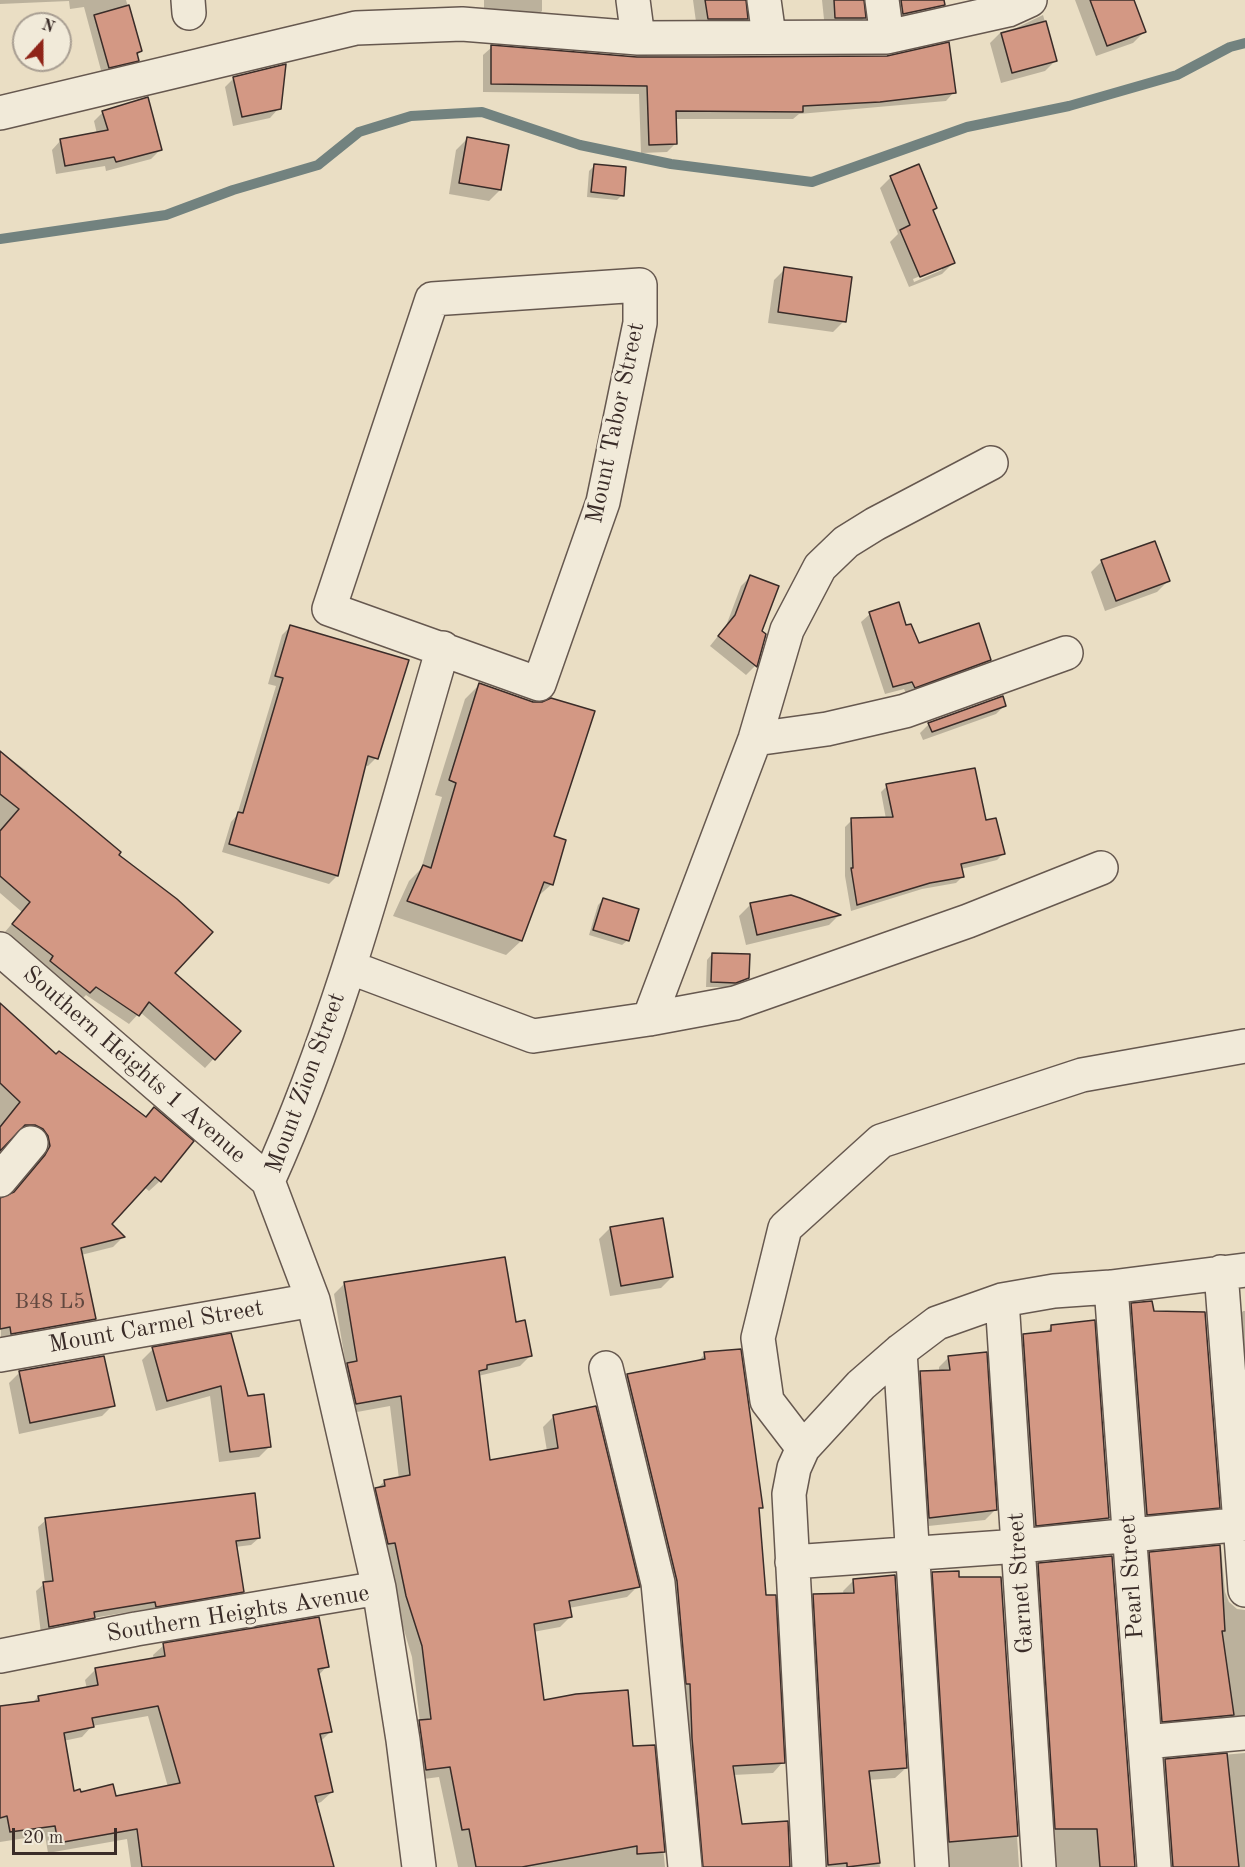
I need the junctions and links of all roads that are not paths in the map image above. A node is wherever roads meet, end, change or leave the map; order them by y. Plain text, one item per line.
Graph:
1 (633, 0) edge
2 (764, 0) edge
3 (882, 0) edge
4 (1015, 3) edge
5 (769, 36) junction
6 (887, 37) junction
7 (638, 38) junction
8 (0, 113) edge
9 (991, 463) dead end
10 (443, 648) junction
11 (1066, 653) dead end
12 (755, 739) junction
13 (1101, 868) dead end
14 (0, 949) edge
15 (349, 967) junction
16 (649, 1019) junction
17 (1245, 1046) edge
18 (31, 1143) dead end
19 (0, 1180) edge
20 (268, 1181) junction
21 (1233, 1271) edge
22 (1111, 1287) junction
23 (313, 1300) junction
24 (1002, 1300) junction
25 (900, 1351) junction
26 (0, 1355) edge
27 (606, 1368) dead end
28 (803, 1448) junction
29 (1243, 1524) edge
30 (1129, 1535) junction
31 (1019, 1546) junction
32 (914, 1552) junction
33 (792, 1562) junction
34 (379, 1588) junction
35 (1245, 1590) edge
36 (0, 1656) edge
37 (1245, 1733) edge
38 (1145, 1742) junction
39 (419, 1867) edge
40 (685, 1867) edge
41 (809, 1867) edge
42 (932, 1867) edge
43 (1039, 1867) edge
44 (1154, 1867) edge

1 - 7 street
2 - 5 street
3 - 6 street
4 - 6 street
5 - 6 street
5 - 7 street
7 - 8 street
9 - 12 street
10 - 10 street, Mount Tabor Street
10 - 15 street, Mount Zion Street
11 - 12 street
12 - 16 street
13 - 16 street
14 - 20 street, Southern Heights 1 Avenue
15 - 16 street
15 - 20 street, Mount Zion Street
17 - 28 street
18 - 19 street
20 - 23 street, Mount Zion Street
21 - 22 street
21 - 29 street
22 - 24 street
22 - 30 street, Pearl Street
23 - 26 street, Mount Carmel Street
23 - 34 street, Mount Zion Street
24 - 25 street
24 - 31 street, Garnet Street
25 - 28 street
25 - 32 street
27 - 40 street
28 - 33 street
29 - 30 street
29 - 35 street
30 - 31 street
30 - 38 street, Pearl Street
31 - 32 street
31 - 43 street, Garnet Street
32 - 33 street
32 - 42 street
33 - 41 street
34 - 36 street, Southern Heights Avenue
34 - 39 street, Southern Heights Avenue
37 - 38 street
38 - 44 street, Pearl Street

